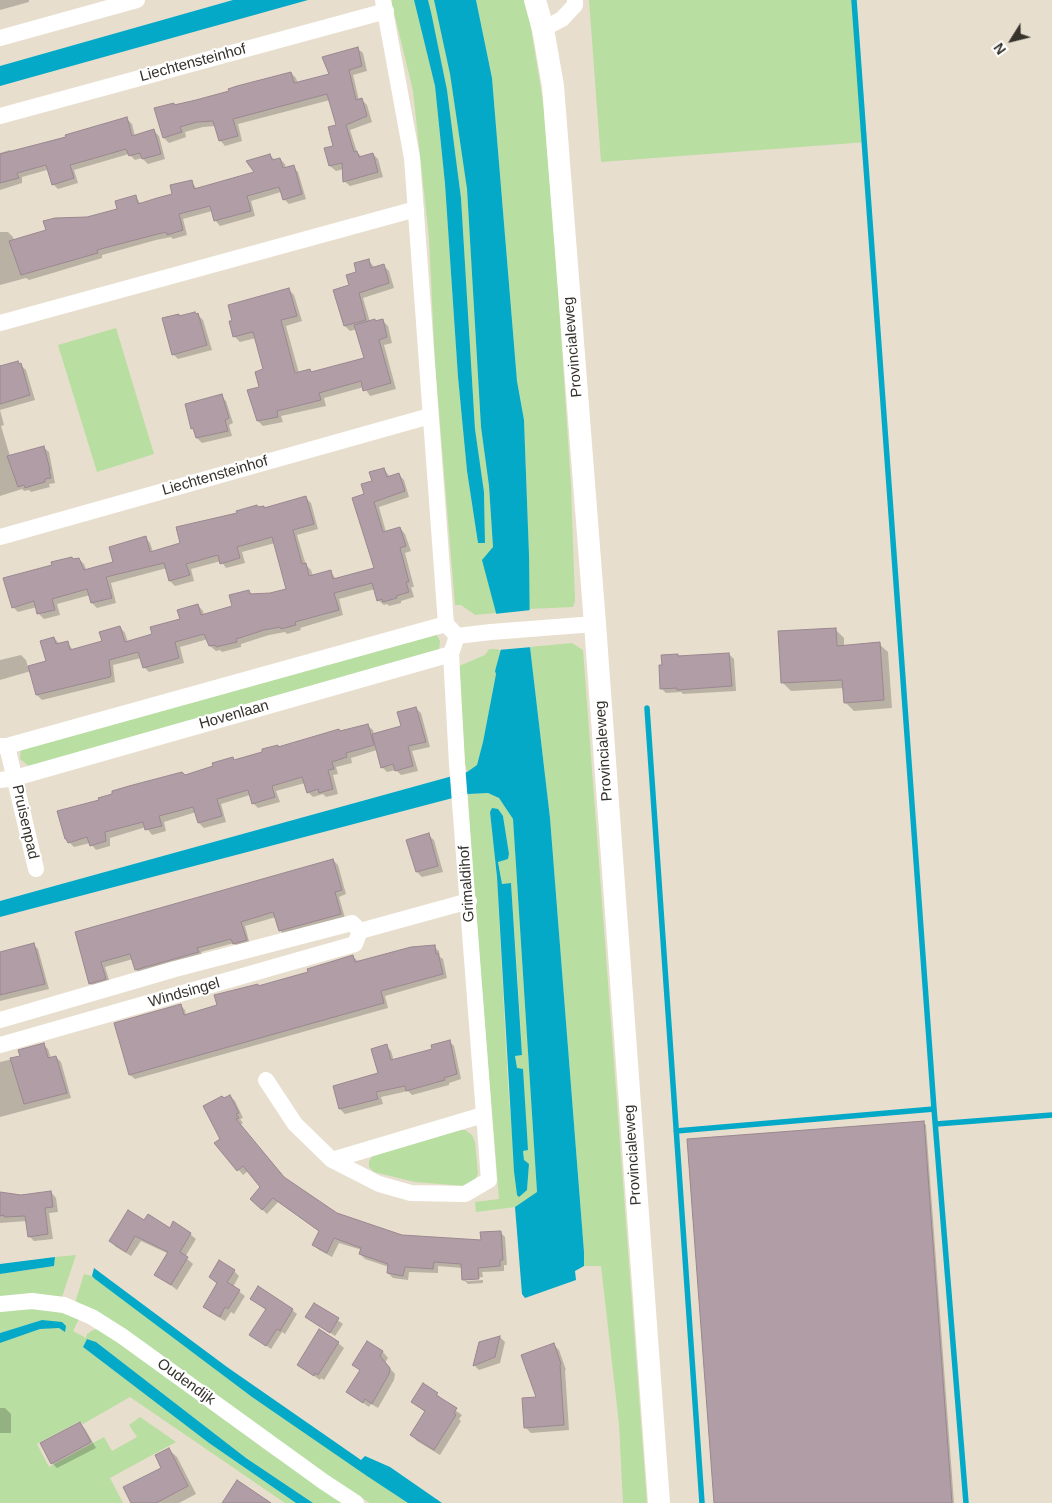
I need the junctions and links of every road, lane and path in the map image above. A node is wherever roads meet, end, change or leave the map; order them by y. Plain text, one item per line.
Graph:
1 (137, 0) edge
2 (535, 0) edge
3 (574, 0) edge
4 (384, 5) edge
5 (543, 28) junction
6 (0, 38) edge
7 (0, 116) edge
8 (416, 209) junction
9 (0, 323) edge
10 (430, 416) junction
11 (0, 537) edge
12 (595, 624) junction
13 (452, 630) junction
14 (450, 654) junction
15 (3, 746) edge
16 (7, 779) edge
17 (36, 869) dead end
18 (469, 901) junction
19 (360, 931) junction
20 (0, 1020) edge
21 (0, 1045) edge
22 (266, 1080) dead end
23 (483, 1115) junction
24 (332, 1160) junction
25 (0, 1304) edge
26 (356, 1503) edge
27 (659, 1503) edge

1 - 6 street
2 - 5 main road, Provincialeweg
3 - 5 street
4 - 7 street, Liechtensteinhof
4 - 8 street, Liechtensteinhof
5 - 12 main road, Provincialeweg
8 - 9 street
8 - 10 street, Liechtensteinhof
10 - 11 street, Liechtensteinhof
10 - 13 street, Liechtensteinhof
12 - 13 street, Hovenlaan
12 - 27 main road, Provincialeweg
13 - 14 street
13 - 15 street, Hovenlaan
14 - 16 street, Hovenlaan
14 - 18 street, Grimaldihof
15 - 16 street, Pruisenpad
16 - 17 street, Pruisenpad
18 - 19 street, Windsingel
18 - 23 street, Grimaldihof
19 - 20 street, Windsingel
19 - 21 street, Windsingel
22 - 24 street, Grimaldihof
23 - 24 street
23 - 24 street, Grimaldihof
25 - 26 street, Oudendijk

